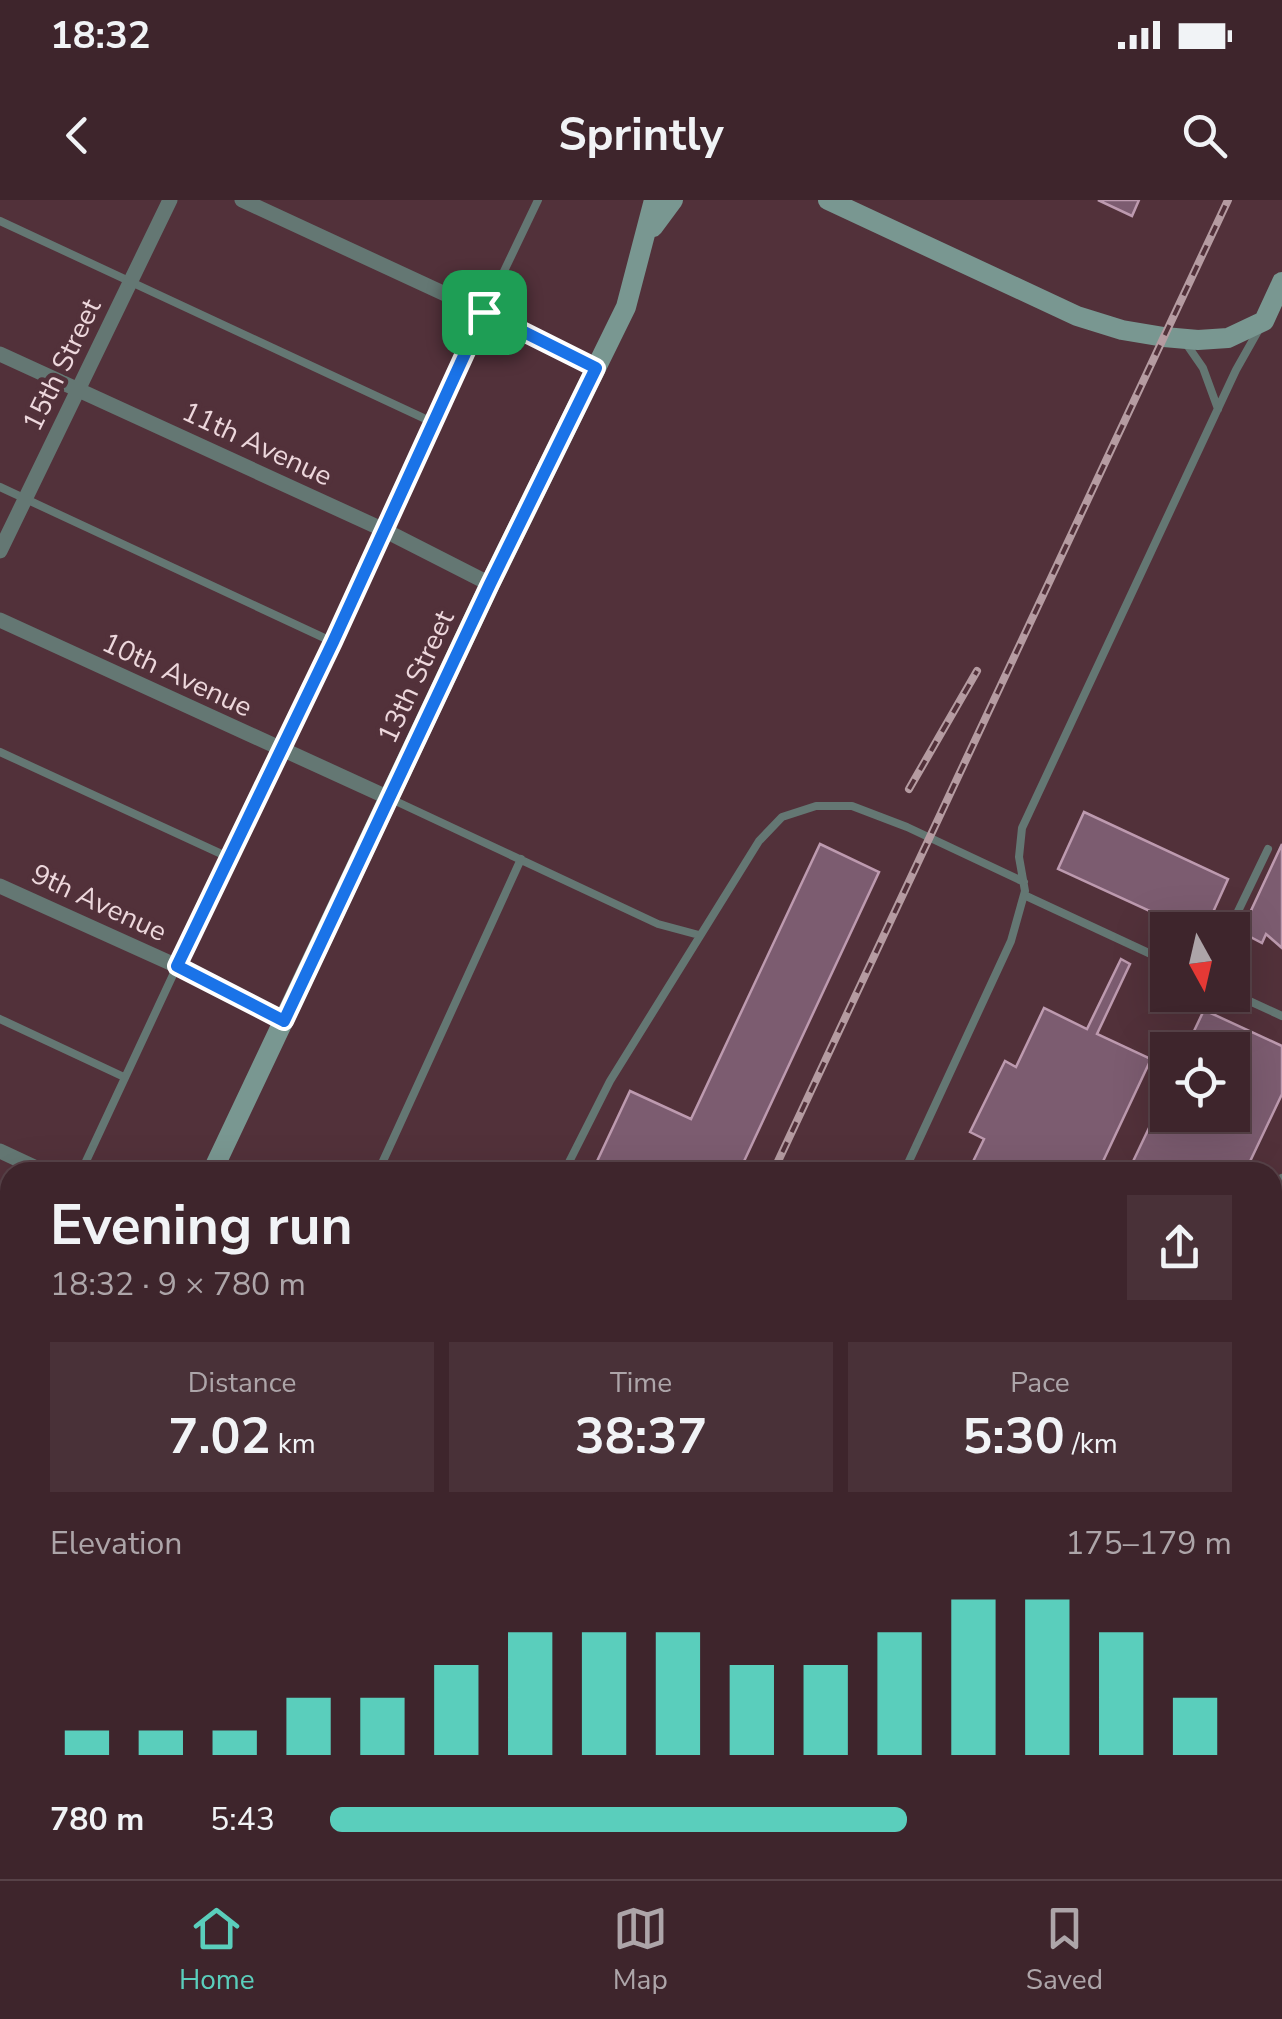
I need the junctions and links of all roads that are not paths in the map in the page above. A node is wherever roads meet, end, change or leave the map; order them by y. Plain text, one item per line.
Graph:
1 (170, 200) edge
2 (242, 200) edge
3 (654, 200) edge
4 (672, 200) edge
5 (828, 200) edge
6 (534, 201) edge
7 (0, 220) edge
8 (646, 237) junction
9 (130, 281) junction
10 (1282, 282) edge
11 (484, 312) junction
12 (1264, 320) junction
13 (1182, 338) junction
14 (0, 354) edge
15 (596, 368) junction
16 (78, 390) junction
17 (1218, 409) junction
18 (432, 422) junction
19 (0, 486) edge
20 (24, 498) junction
21 (384, 530) junction
22 (0, 552) edge
23 (490, 584) junction
24 (0, 620) edge
25 (333, 642) junction
26 (280, 750) junction
27 (0, 752) edge
28 (389, 798) junction
29 (1268, 849) dead end
30 (228, 857) junction
31 (521, 859) junction
32 (1024, 882) junction
33 (0, 886) edge
34 (1024, 895) junction
35 (1237, 912) edge
36 (700, 935) junction
37 (1150, 954) edge
38 (177, 966) junction
39 (1250, 1001) edge
40 (1282, 1016) edge
41 (0, 1018) edge
42 (284, 1021) junction
43 (124, 1077) junction
44 (0, 1151) edge
45 (24, 1162) edge
46 (86, 1162) edge
47 (217, 1162) edge
48 (383, 1162) edge
49 (569, 1162) edge
50 (909, 1162) edge

1 - 9 street, 15th Street
2 - 11 street
3 - 8 street, 13th Street
4 - 8 street
5 - 13 street
6 - 11 lane
7 - 9 lane
8 - 15 street, 13th Street
9 - 16 street, 15th Street
9 - 18 lane
10 - 12 street
11 - 15 street
11 - 18 lane
12 - 13 street
12 - 17 lane
13 - 17 lane
14 - 16 street, 11th Avenue
15 - 23 street, 13th Street
16 - 20 street, 15th Street
16 - 21 street, 11th Avenue
17 - 32 lane
18 - 21 lane
19 - 20 lane
20 - 22 street, 15th Street
20 - 25 lane
21 - 23 street, 11th Avenue
21 - 25 lane
23 - 28 street, 13th Street
24 - 26 street, 10th Avenue
25 - 26 lane
26 - 28 street, 10th Avenue
26 - 30 lane
27 - 30 lane
28 - 31 lane
28 - 42 street, 13th Street
29 - 35 lane
30 - 38 lane
31 - 36 lane
31 - 48 lane
32 - 34 lane
32 - 36 lane
33 - 38 street, 9th Avenue
34 - 37 lane
34 - 50 lane
36 - 49 lane
38 - 42 street, 9th Avenue
38 - 43 lane
39 - 40 lane
41 - 43 lane
42 - 47 street, 13th Street
43 - 46 lane
44 - 45 street

